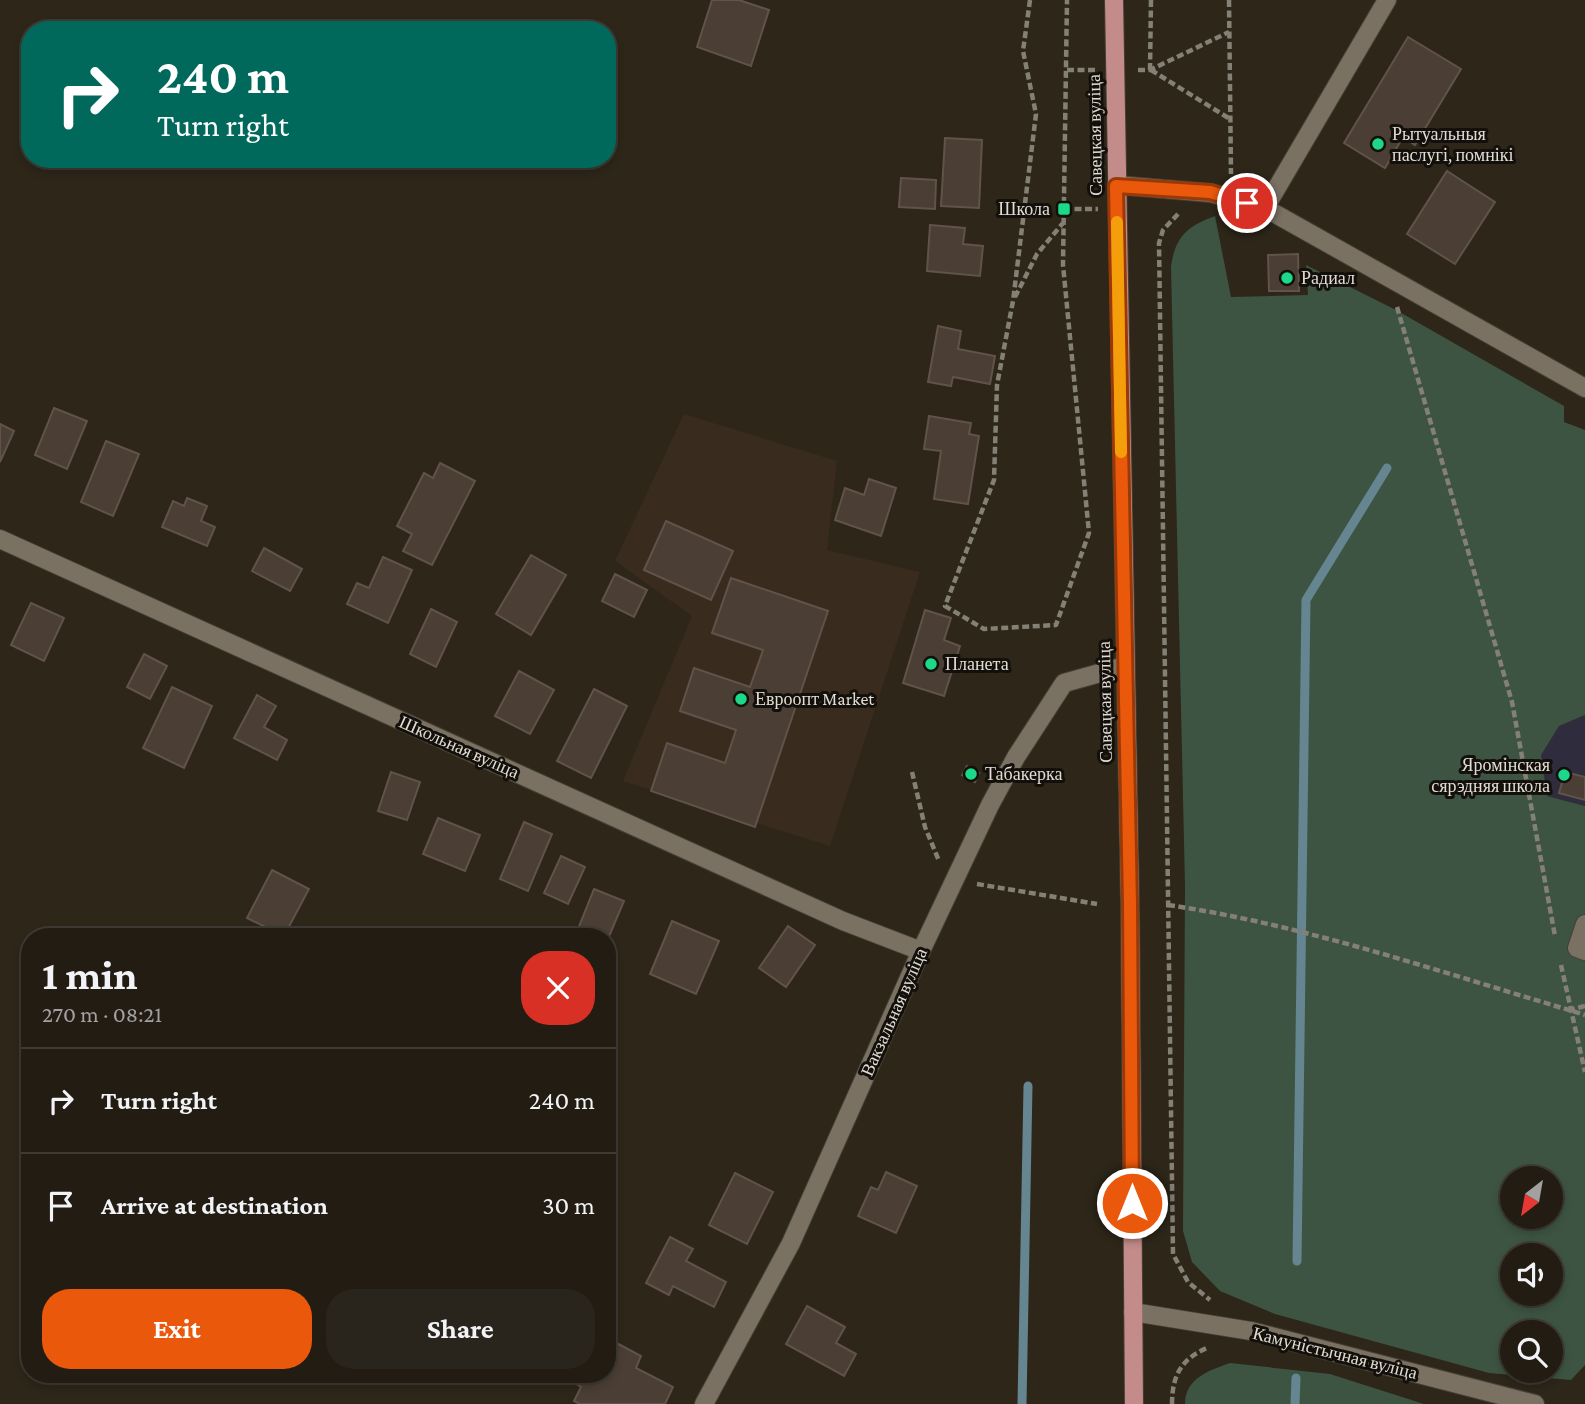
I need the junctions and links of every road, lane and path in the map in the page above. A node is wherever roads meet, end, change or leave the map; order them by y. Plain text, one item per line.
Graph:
1 (1030, 0) edge
2 (1067, 0) edge
3 (1114, 0) edge
4 (1151, 0) edge
5 (1229, 0) edge
6 (1387, 0) edge
7 (1230, 32) junction
8 (1150, 70) junction
9 (1231, 119) junction
10 (1116, 186) junction
11 (1210, 192) junction
12 (1265, 208) junction
13 (1064, 209) junction
14 (1117, 210) junction
15 (1063, 223) junction
16 (1401, 285) junction
17 (1013, 301) junction
18 (1585, 388) edge
19 (0, 539) edge
20 (1125, 666) junction
21 (912, 772) dead end
22 (943, 871) dead end
23 (968, 883) dead end
24 (1097, 904) dead end
25 (1168, 905) junction
26 (1585, 924) edge
27 (1557, 943) dead end
28 (921, 951) junction
29 (1585, 951) edge
30 (1559, 957) dead end
31 (1585, 1006) edge
32 (1569, 1010) junction
33 (1585, 1015) edge
34 (1585, 1072) edge
35 (1215, 1304) dead end
36 (1133, 1312) junction
37 (1216, 1345) dead end
38 (704, 1404) edge
39 (1134, 1404) edge
40 (1172, 1404) edge
41 (1535, 1404) edge

1 - 17 path
2 - 13 path
3 - 10 main road, Савецкая вуліца
4 - 8 path
5 - 7 path
6 - 12 street
7 - 8 path
7 - 9 path
8 - 9 path
9 - 11 path
10 - 11 street
10 - 14 main road, Савецкая вуліца
11 - 12 street
11 - 25 path
12 - 16 street
13 - 14 path
13 - 15 path
14 - 20 main road, Савецкая вуліца
15 - 17 path
15 - 17 path
16 - 18 street
16 - 27 path
19 - 28 street, Школьная вуліца
20 - 28 street, Вакзальная вуліца
20 - 36 main road, Савецкая вуліца
21 - 22 path
23 - 24 path
25 - 32 path
25 - 35 path
26 - 29 street
28 - 38 street, Вакзальная вуліца
30 - 32 path
31 - 32 path
32 - 33 path
32 - 34 path
36 - 39 main road, Савецкая вуліца
36 - 41 street, Камуністычная вуліца
37 - 40 path

